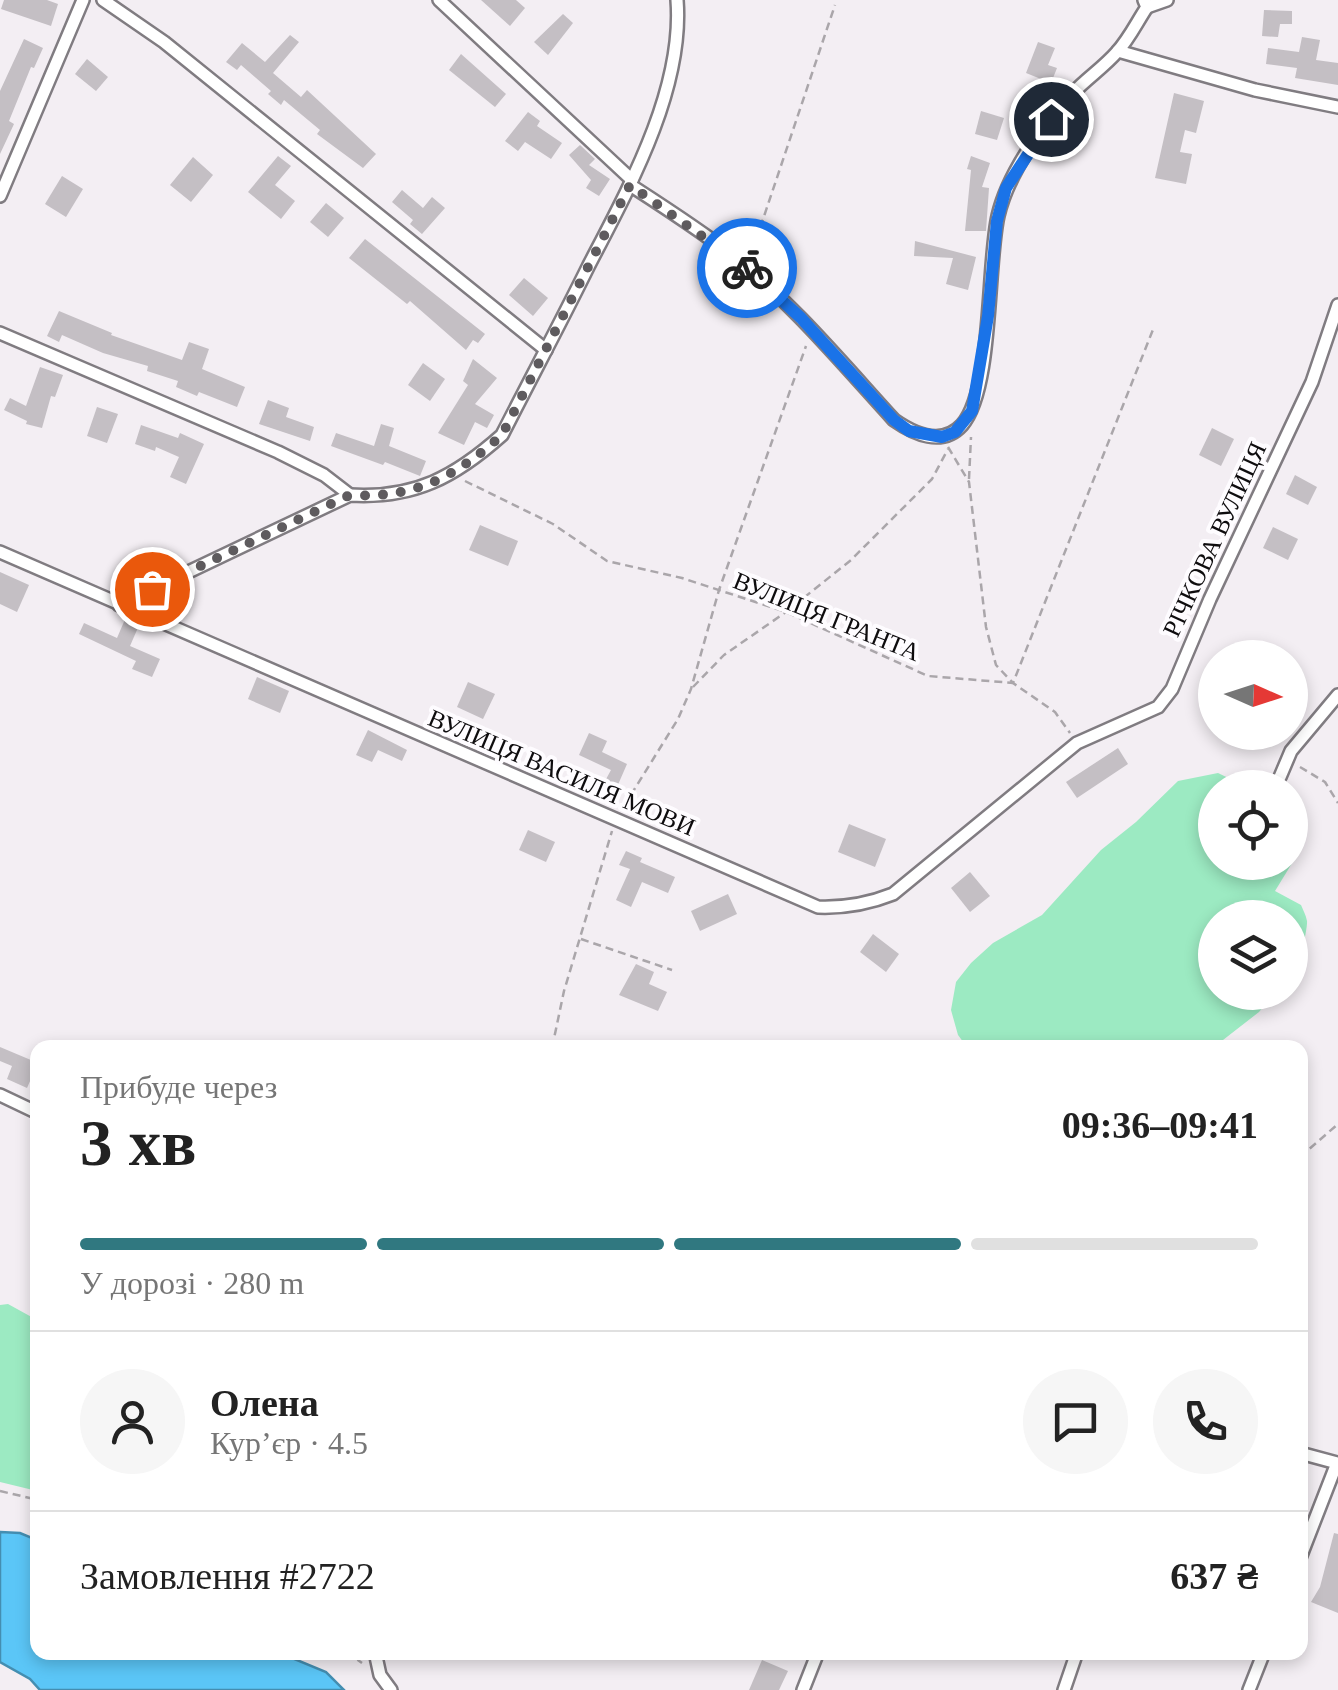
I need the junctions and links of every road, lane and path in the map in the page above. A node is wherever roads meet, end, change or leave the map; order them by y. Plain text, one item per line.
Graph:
1 (83, 0) edge
2 (104, 0) edge
3 (439, 0) edge
4 (677, 0) edge
5 (1167, 0) edge
6 (1146, 4) edge
7 (835, 5) dead end
8 (1118, 50) junction
9 (1338, 107) edge
10 (631, 183) junction
11 (0, 196) edge
12 (746, 268) junction
13 (1338, 305) edge
14 (1154, 327) dead end
15 (812, 330) junction
16 (0, 333) edge
17 (546, 350) junction
18 (972, 411) junction
19 (945, 443) junction
20 (451, 473) junction
21 (968, 482) junction
22 (350, 495) junction
23 (0, 552) edge
24 (719, 590) junction
25 (120, 605) junction
26 (786, 612) junction
27 (1013, 683) junction
28 (691, 690) junction
29 (1338, 695) edge
30 (1077, 742) junction
31 (1288, 759) junction
32 (1283, 770) edge
33 (1338, 803) edge
34 (615, 819) junction
35 (580, 938) junction
36 (672, 970) dead end
37 (554, 1040) edge
38 (0, 1095) edge
39 (30, 1109) edge
40 (1338, 1124) edge
41 (1308, 1150) edge
42 (1308, 1455) edge
43 (1337, 1462) edge
44 (0, 1491) edge
45 (30, 1498) edge
46 (1308, 1537) edge
47 (377, 1660) edge
48 (815, 1660) edge
49 (1074, 1660) edge
50 (1261, 1660) edge
51 (391, 1690) edge
52 (803, 1690) edge
53 (1064, 1690) edge
54 (1249, 1690) edge

1 - 11 street
2 - 17 street
3 - 10 street
4 - 10 street
5 - 6 street
6 - 8 street
7 - 12 path
8 - 9 street
8 - 18 street
10 - 12 street
10 - 17 street
12 - 15 street
13 - 30 street, РІЧКОВА ВУЛИЦЯ
14 - 27 path
15 - 19 street
15 - 24 path
16 - 22 street
17 - 20 street
18 - 19 street
18 - 21 path
19 - 21 path
19 - 26 path
20 - 22 street
20 - 24 path, ВУЛИЦЯ ГРАНТА
21 - 27 path
22 - 25 street
23 - 25 street, ВУЛИЦЯ ВАСИЛЯ МОВИ
24 - 26 path, ВУЛИЦЯ ГРАНТА
24 - 28 path
25 - 34 street, ВУЛИЦЯ ВАСИЛЯ МОВИ
26 - 27 path, ВУЛИЦЯ ГРАНТА
26 - 28 path
27 - 30 path
28 - 34 path
29 - 31 street
30 - 34 street, ВУЛИЦЯ ВАСИЛЯ МОВИ
31 - 32 street
31 - 33 path
34 - 35 path
35 - 36 path
35 - 37 path
38 - 39 street
40 - 41 path
42 - 43 street
43 - 46 street
44 - 45 path
47 - 51 street
48 - 52 street
49 - 53 street
50 - 54 street

